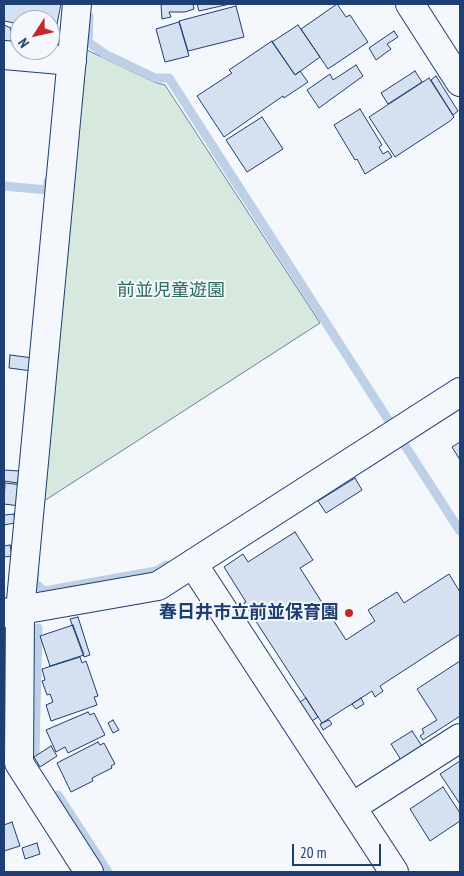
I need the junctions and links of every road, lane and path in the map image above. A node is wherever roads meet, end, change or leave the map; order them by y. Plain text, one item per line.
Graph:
1 (77, 4) edge
2 (410, 4) edge
3 (4, 55) edge
4 (72, 61) junction
5 (460, 82) edge
6 (460, 392) edge
7 (193, 564) junction
8 (12, 612) edge
9 (460, 738) edge
10 (352, 807) junction
11 (89, 872) edge
12 (394, 872) edge

1 - 4 street
2 - 5 street
3 - 4 street
4 - 8 street
6 - 7 street
7 - 8 street
7 - 10 street
8 - 11 street
9 - 10 street
10 - 12 street

